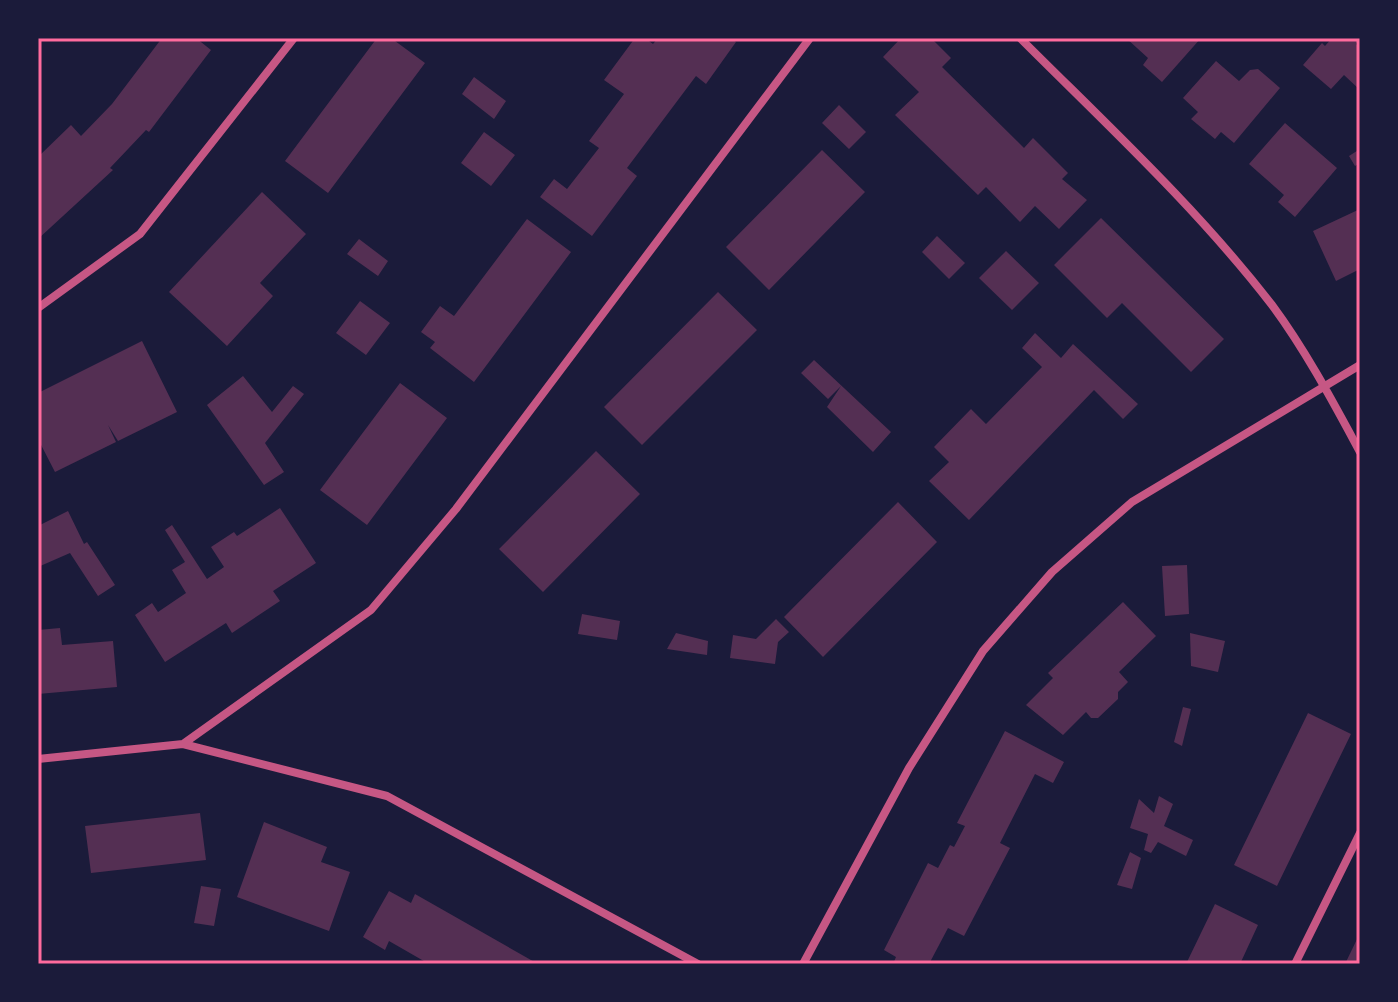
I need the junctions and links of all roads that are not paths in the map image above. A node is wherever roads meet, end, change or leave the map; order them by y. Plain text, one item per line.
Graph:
1 (294, 38) edge
2 (810, 38) edge
3 (1020, 38) edge
4 (38, 308) edge
5 (1360, 365) edge
6 (1324, 384) junction
7 (1360, 452) edge
8 (183, 744) junction
9 (38, 759) edge
10 (1360, 833) edge
11 (698, 964) edge
12 (803, 964) edge
13 (1295, 964) edge

1 - 4 street
2 - 8 street
3 - 6 street
5 - 6 street
6 - 7 street
6 - 12 street
8 - 9 street
8 - 11 street
10 - 13 street

